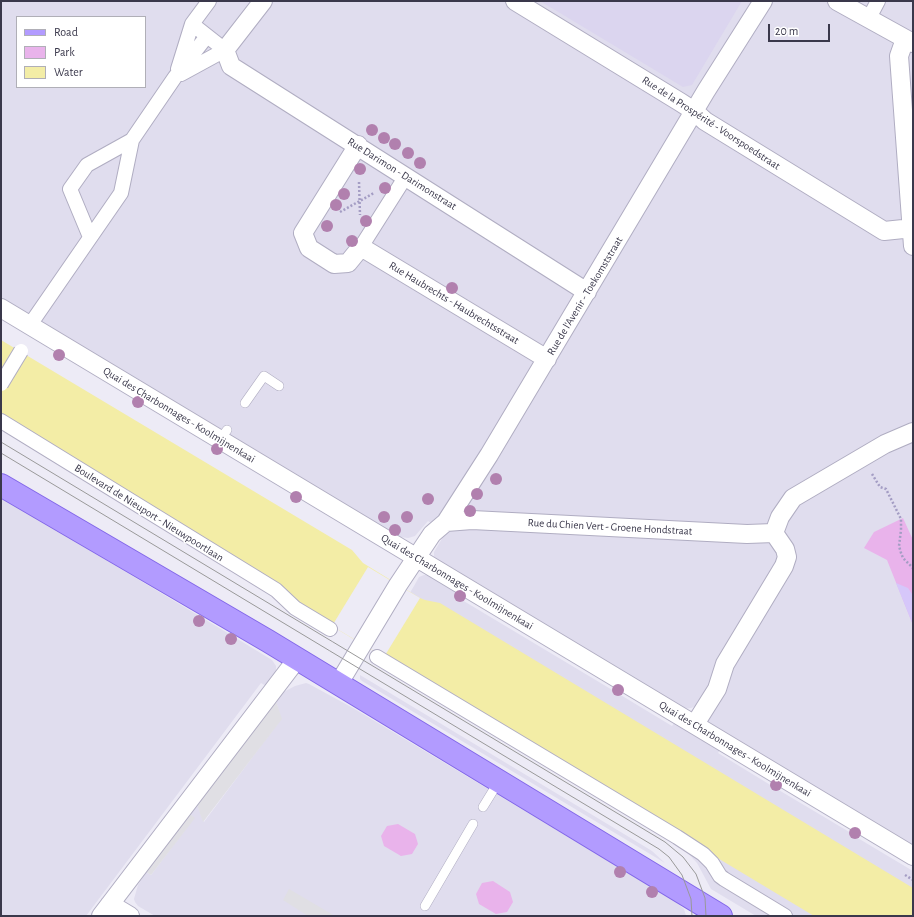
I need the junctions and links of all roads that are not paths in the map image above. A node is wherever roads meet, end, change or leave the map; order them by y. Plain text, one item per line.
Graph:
1 (209, 1) edge
2 (263, 1) edge
3 (515, 1) edge
4 (764, 1) edge
5 (837, 1) edge
6 (871, 6) edge
7 (192, 24) junction
8 (207, 36) junction
9 (909, 41) edge
10 (225, 50) junction
11 (175, 77) junction
12 (694, 111) junction
13 (132, 140) junction
14 (358, 145) junction
15 (406, 176) junction
16 (912, 228) edge
17 (90, 238) junction
18 (913, 246) edge
19 (361, 247) junction
20 (587, 292) junction
21 (1, 308) edge
22 (34, 319) dead end
23 (21, 351) dead end
24 (547, 359) junction
25 (1, 384) edge
26 (279, 386) dead end
27 (245, 403) dead end
28 (1, 421) edge
29 (913, 432) edge
30 (1, 485) edge
31 (446, 522) junction
32 (774, 533) junction
33 (417, 558) junction
34 (330, 629) dead end
35 (377, 658) dead end
36 (297, 659) junction
37 (339, 683) junction
38 (695, 724) junction
39 (499, 781) junction
40 (483, 807) dead end
41 (473, 824) dead end
42 (913, 856) edge
43 (424, 906) dead end
44 (105, 910) edge
45 (710, 914) edge
46 (130, 916) edge
47 (785, 916) edge

1 - 7 street
2 - 10 street
3 - 12 street, Rue de la Prospérité - Voorspoedstraat
4 - 12 street, Rue de l'Avenir - Toekomststraat
5 - 6 street
6 - 9 street
7 - 8 street
7 - 11 street
8 - 10 street
8 - 11 street
9 - 16 street
10 - 11 street
10 - 14 street, Rue Darimon - Darimonstraat
11 - 13 street
12 - 16 street, Rue de la Prospérité - Voorspoedstraat
12 - 20 street, Rue de l'Avenir - Toekomststraat
13 - 17 street
13 - 17 street
14 - 15 street, Rue Darimon - Darimonstraat
14 - 19 street
15 - 19 street
15 - 20 street, Rue Darimon - Darimonstraat
16 - 18 street
17 - 22 street
19 - 24 street, Rue Haubrechts - Haubrechtsstraat
20 - 24 street, Rue de l'Avenir - Toekomststraat
21 - 33 street, Quai des Charbonnages - Koolmijnenkaai
23 - 25 street, bridge
24 - 31 street, Rue de l'Avenir - Toekomststraat
26 - 27 lane
28 - 34 street, Boulevard de Nieuport - Nieuwpoortlaan
29 - 32 street
30 - 36 main road
31 - 32 street, Rue du Chien Vert - Groene Hondstraat
31 - 33 street, Rue de l'Avenir - Toekomststraat
32 - 38 street
33 - 37 street, Rue de l'Avenir - Toekomststraat
33 - 38 street, Quai des Charbonnages - Koolmijnenkaai
35 - 47 street
36 - 37 main road
36 - 44 street
37 - 39 main road
38 - 42 street, Quai des Charbonnages - Koolmijnenkaai
39 - 40 lane
39 - 45 main road
41 - 43 lane
44 - 46 street

